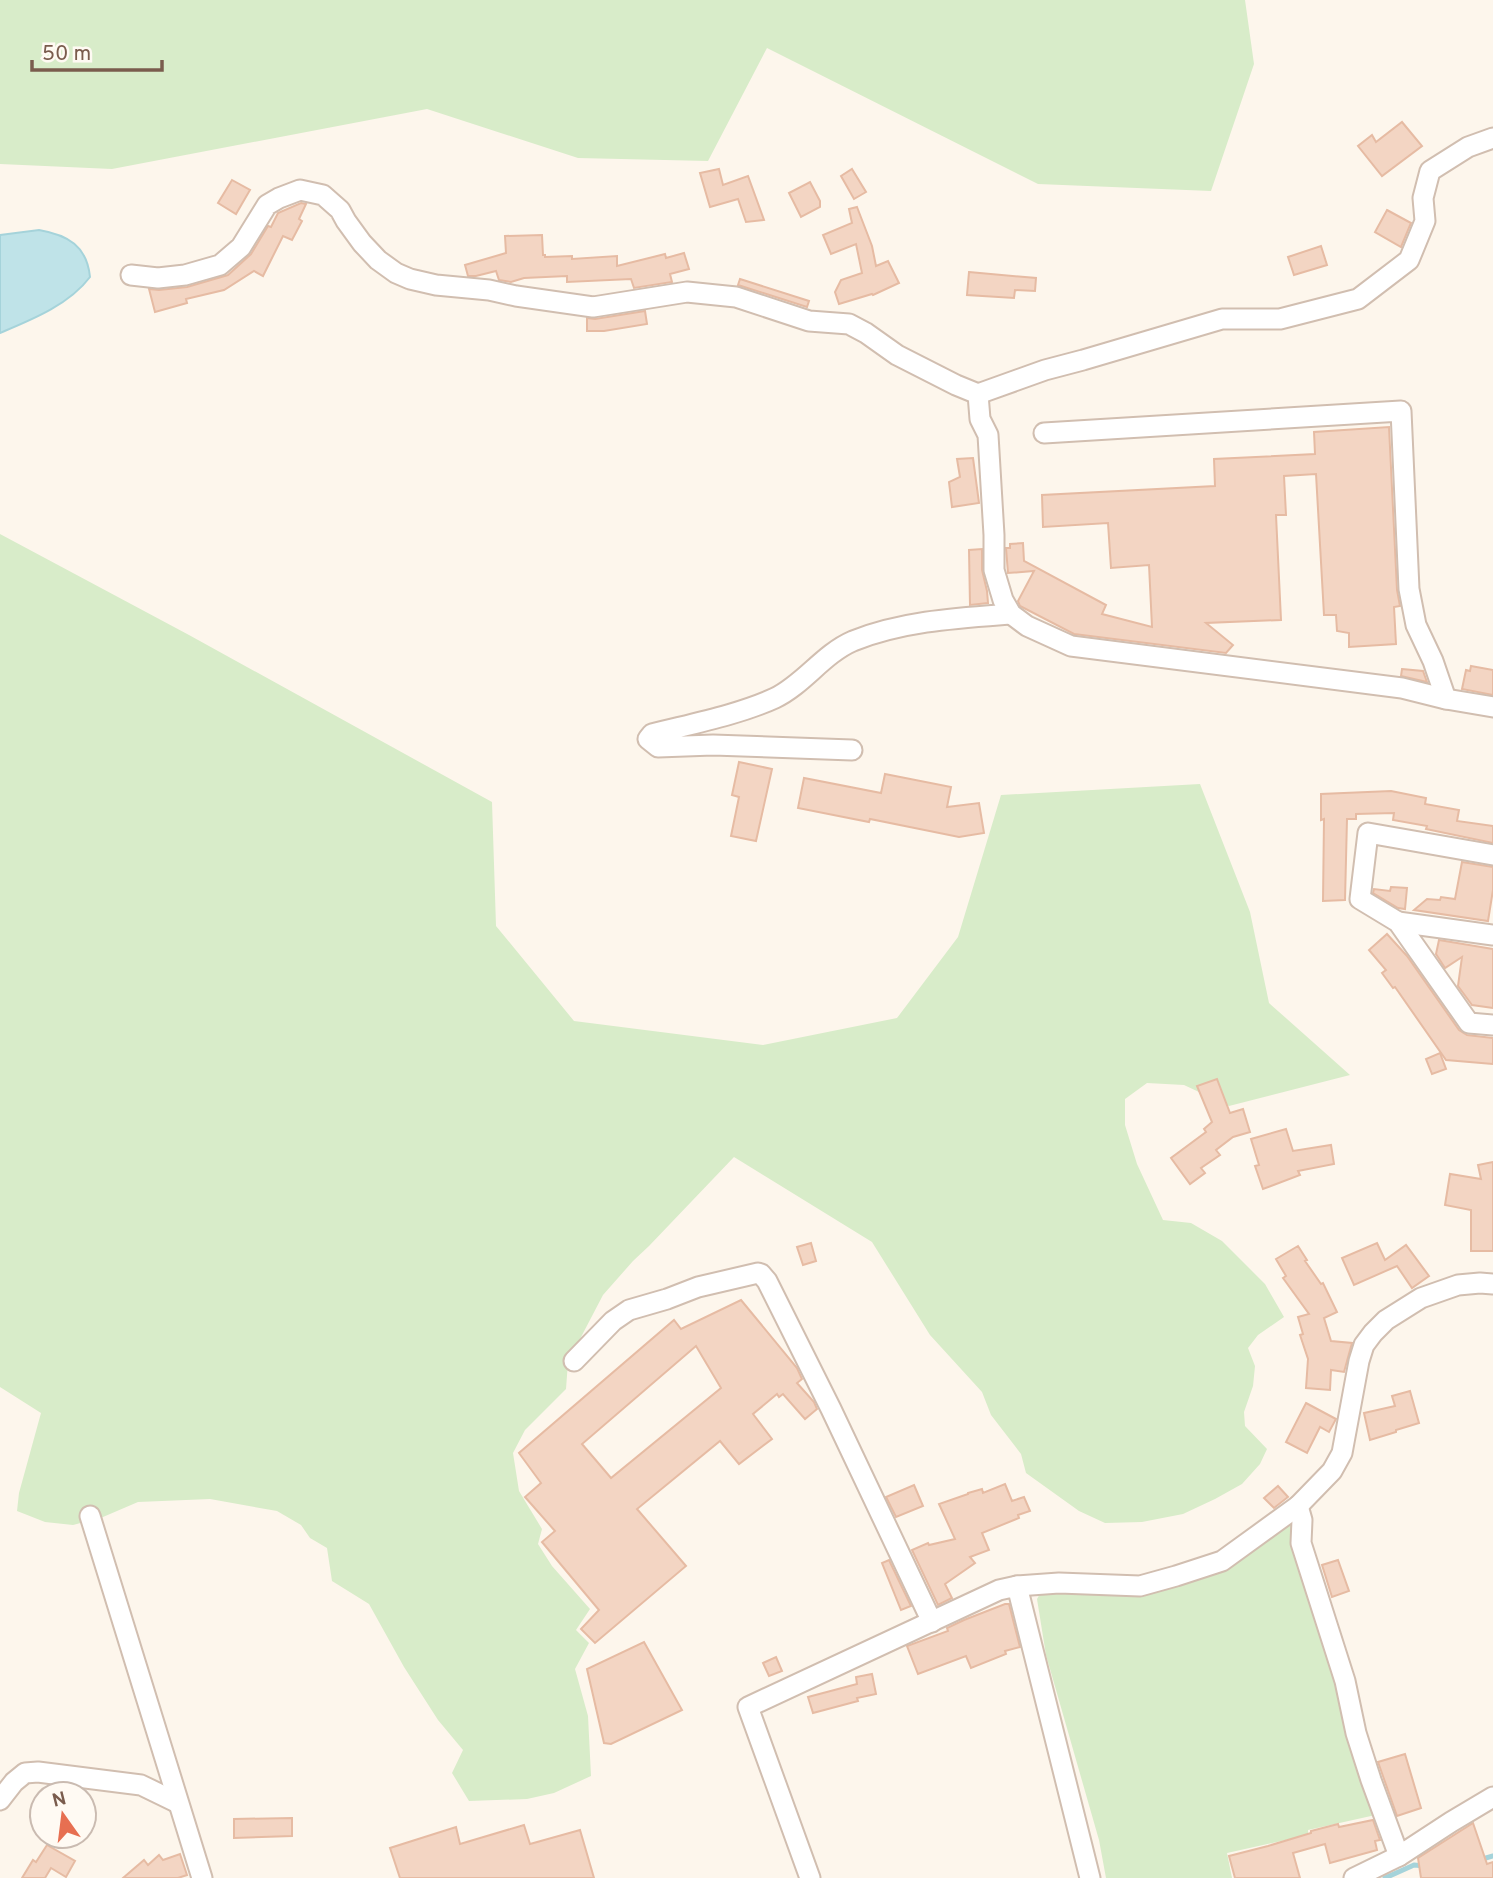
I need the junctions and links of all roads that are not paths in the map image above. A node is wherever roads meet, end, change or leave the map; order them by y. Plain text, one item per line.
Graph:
1 (1493, 138) edge
2 (131, 275) dead end
3 (978, 394) junction
4 (1044, 433) dead end
5 (1011, 614) junction
6 (1446, 699) junction
7 (1493, 707) edge
8 (852, 750) dead end
9 (1493, 855) edge
10 (1398, 922) junction
11 (1493, 935) edge
12 (1493, 1026) edge
13 (1493, 1284) edge
14 (574, 1361) dead end
15 (1298, 1506) junction
16 (90, 1516) dead end
17 (1017, 1587) junction
18 (932, 1622) junction
19 (1493, 1797) edge
20 (0, 1800) edge
21 (178, 1803) junction
22 (1399, 1856) junction
23 (202, 1878) edge
24 (810, 1878) edge
25 (1090, 1878) edge
26 (1354, 1878) edge

1 - 3 street
2 - 3 street
3 - 5 street
4 - 6 street
5 - 6 street
5 - 8 street
6 - 7 street
9 - 10 street
10 - 11 street
10 - 12 street
13 - 15 street
14 - 18 street
15 - 17 street
15 - 22 street
16 - 21 street
17 - 18 street
17 - 25 street
18 - 24 street
19 - 22 street
20 - 21 street
21 - 23 street
22 - 26 street

